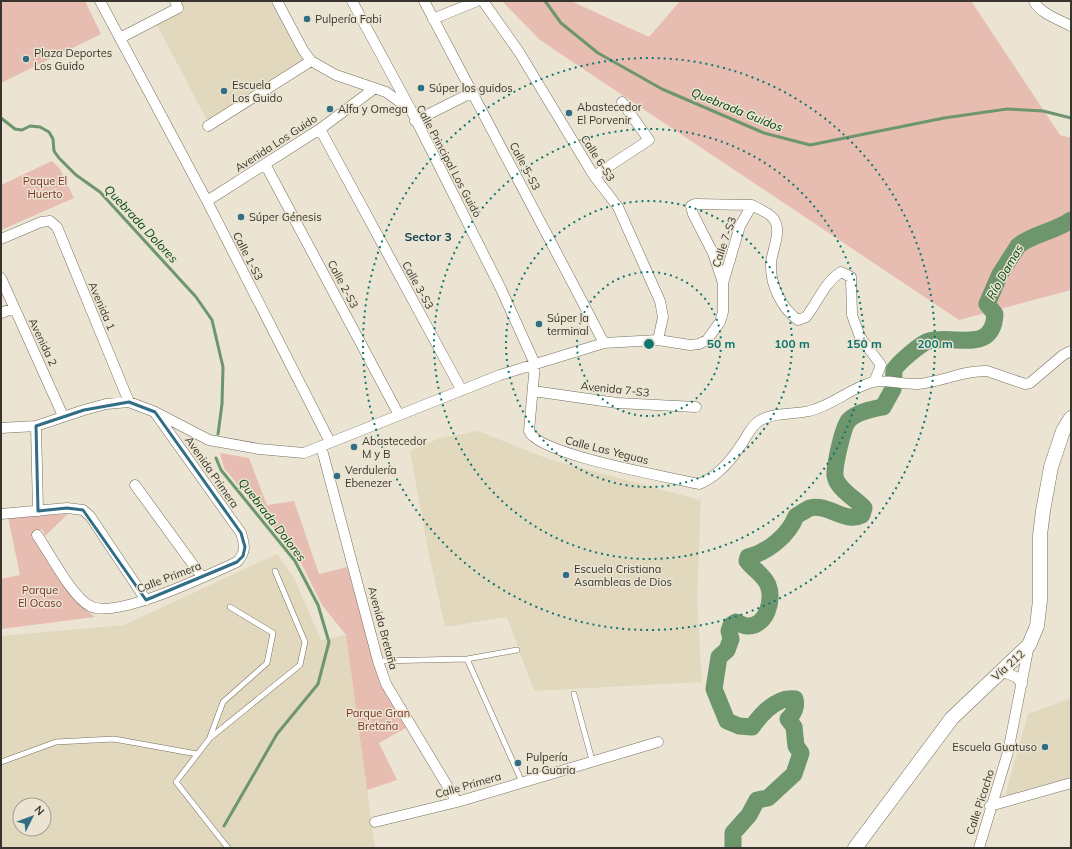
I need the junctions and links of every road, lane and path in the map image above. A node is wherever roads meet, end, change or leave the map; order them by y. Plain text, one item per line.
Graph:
1 (100, 1) edge
2 (277, 1) edge
3 (352, 1) edge
4 (424, 1) edge
5 (477, 1) edge
6 (482, 1) edge
7 (1034, 1) edge
8 (176, 4) edge
9 (433, 19) junction
10 (1071, 26) edge
11 (120, 38) junction
12 (311, 62) junction
13 (375, 88) junction
14 (473, 92) junction
15 (622, 102) dead end
16 (410, 110) junction
17 (415, 121) junction
18 (208, 126) dead end
19 (320, 129) junction
20 (265, 164) junction
21 (594, 176) junction
22 (207, 201) junction
23 (752, 205) junction
24 (1, 239) edge
25 (1, 278) edge
26 (723, 284) junction
27 (14, 308) junction
28 (1, 314) edge
29 (658, 340) junction
30 (604, 343) junction
31 (1071, 351) edge
32 (535, 364) junction
33 (874, 382) junction
34 (461, 389) junction
35 (533, 391) junction
36 (129, 402) junction
37 (696, 407) dead end
38 (155, 412) junction
39 (400, 415) junction
40 (63, 416) junction
41 (1071, 418) edge
42 (36, 426) junction
43 (1, 428) edge
44 (326, 444) junction
45 (134, 485) dead end
46 (38, 511) junction
47 (1, 514) edge
48 (37, 535) dead end
49 (245, 547) joint
50 (274, 571) dead end
51 (202, 577) junction
52 (146, 600) junction
53 (230, 607) dead end
54 (1029, 646) junction
55 (518, 650) dead end
56 (467, 659) junction
57 (378, 661) junction
58 (1001, 671) junction
59 (1022, 684) junction
60 (574, 694) dead end
61 (210, 738) junction
62 (658, 742) dead end
63 (198, 754) junction
64 (592, 760) junction
65 (1, 762) edge
66 (522, 782) junction
67 (1071, 783) edge
68 (458, 802) junction
69 (990, 806) junction
70 (375, 822) dead end
71 (228, 848) edge
72 (855, 848) edge
73 (979, 848) edge

1 - 11 street, Calle 1-S3
2 - 12 street
3 - 16 street
4 - 9 street, Calle 5-S3
5 - 9 street
6 - 21 street, Calle 6-S3
7 - 10 street
8 - 11 street
9 - 14 street, Calle 5-S3
11 - 22 street, Calle 1-S3
12 - 13 street, Calle Principal Los Guido
12 - 18 street
13 - 16 street, Calle Principal Los Guido
13 - 19 street, Avenida Los Guido
14 - 17 street
14 - 30 street, Calle 5-S3
15 - 21 street
16 - 17 street, Calle Principal Los Guido
17 - 32 street, Calle Principal Los Guido
19 - 20 street, Avenida Los Guido
19 - 34 street, Calle 3-S3
20 - 22 street, Avenida Los Guido
20 - 39 street, Calle 2-S3
21 - 29 street, Calle 6-S3
22 - 44 street, Calle 1-S3
23 - 26 street, Calle 7-S3
23 - 26 street
23 - 33 street
24 - 36 street, Avenida 1
25 - 27 street, Avenida 2
26 - 29 street, Calle 7-S3
27 - 28 street
27 - 40 street, Avenida 2
29 - 30 street, Calle 7-S3
30 - 32 street, Calle 7-S3
31 - 33 street, Calle Las Yeguas
32 - 34 street
32 - 35 street, Calle Las Yeguas
33 - 35 street, Calle Las Yeguas
34 - 39 street
35 - 37 street, Avenida 7-S3
36 - 38 street
36 - 40 street
38 - 44 street
38 - 49 street, Avenida Primera
39 - 44 street
40 - 42 street
41 - 54 main road, Vía 212
42 - 43 street
42 - 46 street
44 - 57 street, Avenida Bretaña
45 - 51 street
46 - 47 street
46 - 52 street
48 - 52 street, Calle Primera
49 - 51 street, Calle Primera
50 - 61 lane
51 - 52 street, Calle Primera
53 - 61 lane
54 - 58 main road, Vía 212
54 - 59 street, Calle Picacho
55 - 56 lane
56 - 57 lane
56 - 66 lane
57 - 68 street, Avenida Bretaña
58 - 59 street
58 - 72 main road, Vía 212
59 - 69 street, Calle Picacho
60 - 64 lane
61 - 63 lane
62 - 64 street, Calle Primera
63 - 65 lane
63 - 71 lane
64 - 66 street, Calle Primera
66 - 68 street, Calle Primera
67 - 69 street
68 - 70 street, Calle Primera
69 - 73 street, Calle Picacho

